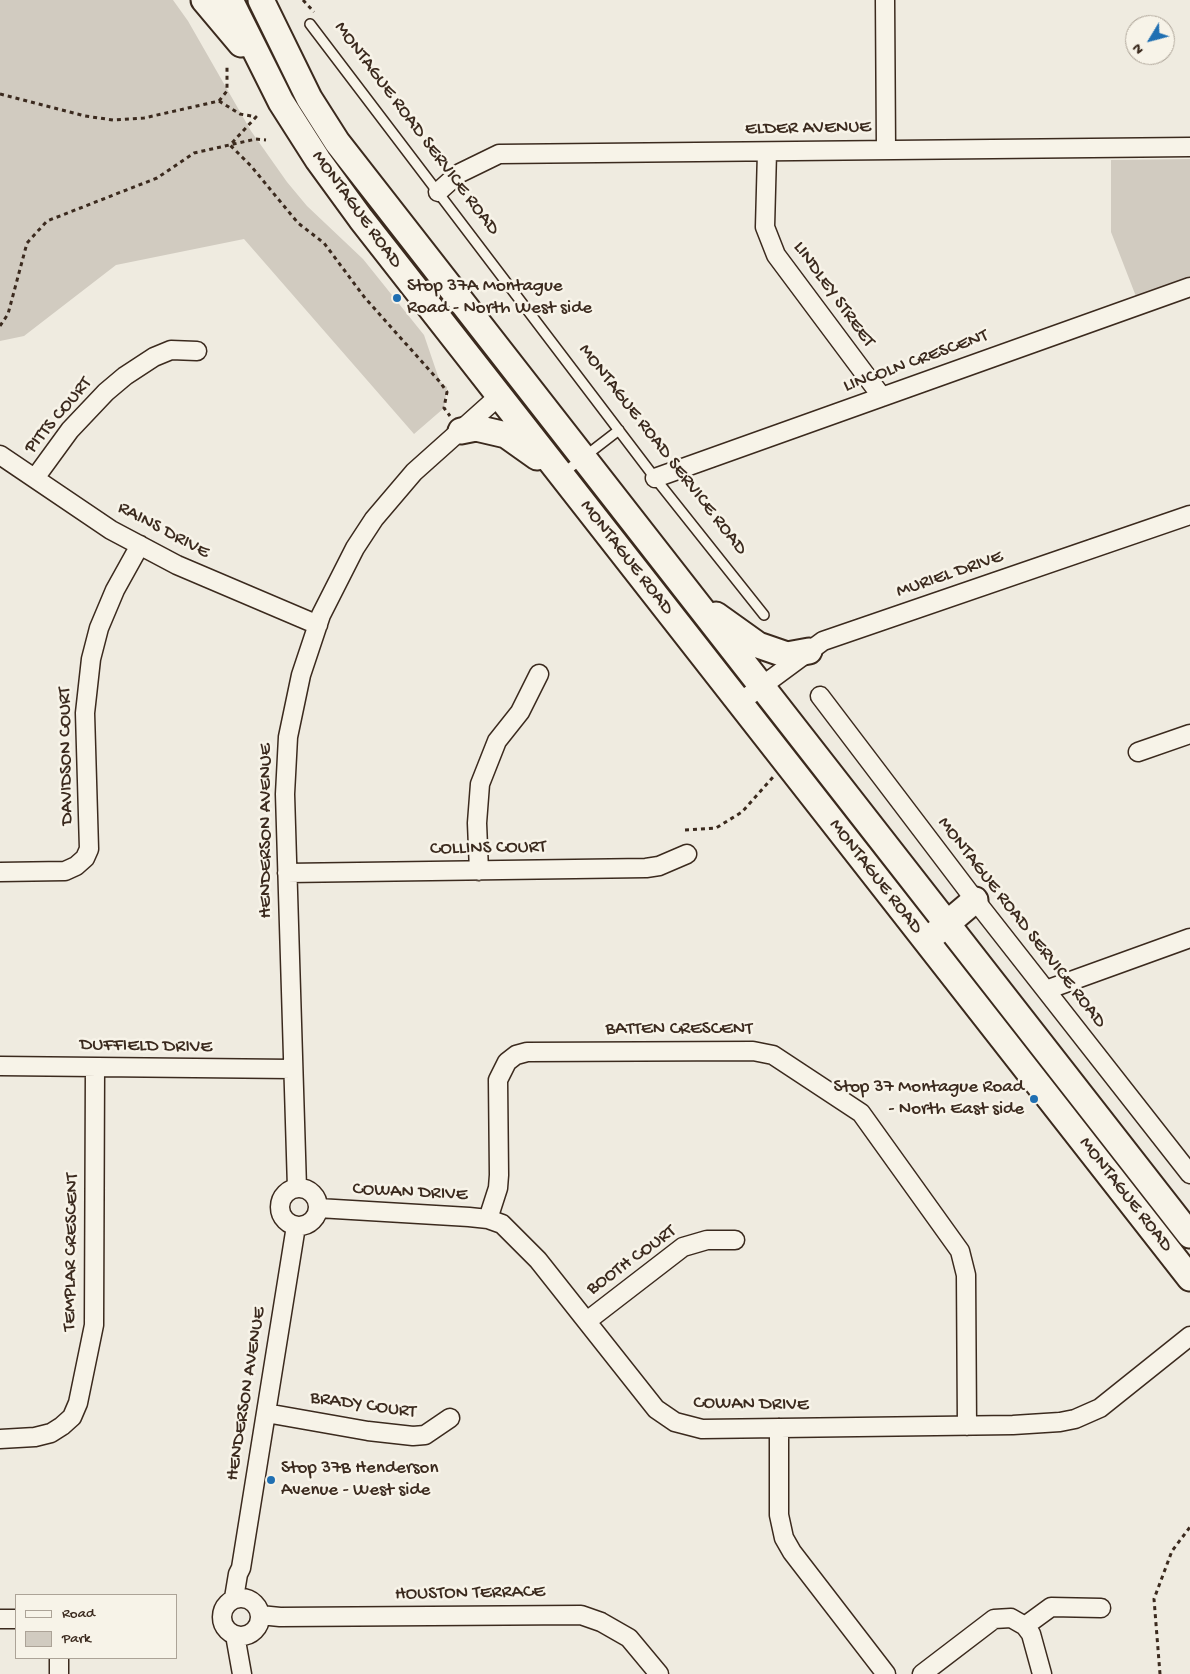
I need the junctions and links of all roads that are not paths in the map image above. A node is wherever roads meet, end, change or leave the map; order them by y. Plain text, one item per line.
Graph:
1 (204, 0) edge
2 (230, 0) edge
3 (261, 0) edge
4 (885, 0) edge
5 (310, 24) dead end
6 (268, 76) junction
7 (1190, 147) edge
8 (886, 148) junction
9 (767, 152) junction
10 (438, 192) junction
11 (1190, 287) edge
12 (197, 351) dead end
13 (520, 378) junction
14 (499, 396) junction
15 (882, 397) junction
16 (619, 430) junction
17 (461, 431) junction
18 (0, 455) edge
19 (582, 457) junction
20 (561, 475) junction
21 (35, 478) junction
22 (656, 478) junction
23 (1190, 515) edge
24 (140, 545) junction
25 (692, 597) junction
26 (764, 616) dead end
27 (318, 625) junction
28 (809, 651) junction
29 (539, 674) dead end
30 (762, 685) junction
31 (820, 696) dead end
32 (740, 703) junction
33 (1190, 734) edge
34 (1138, 752) dead end
35 (687, 854) dead end
36 (479, 871) junction
37 (0, 872) edge
38 (287, 873) junction
39 (975, 900) junction
40 (947, 923) junction
41 (1190, 938) edge
42 (926, 942) junction
43 (1046, 990) junction
44 (0, 1066) edge
45 (95, 1067) junction
46 (292, 1069) junction
47 (1190, 1174) edge
48 (297, 1188) junction
49 (318, 1208) junction
50 (488, 1219) junction
51 (296, 1226) junction
52 (1190, 1235) edge
53 (735, 1240) dead end
54 (1190, 1278) edge
55 (587, 1321) junction
56 (1190, 1336) edge
57 (266, 1413) junction
58 (450, 1418) dead end
59 (967, 1426) junction
60 (779, 1428) junction
61 (0, 1439) edge
62 (241, 1599) junction
63 (1102, 1608) dead end
64 (260, 1615) junction
65 (0, 1619) edge
66 (15, 1619) edge
67 (1025, 1626) junction
68 (242, 1635) junction
69 (59, 1659) edge
70 (242, 1673) edge
71 (59, 1674) edge
72 (659, 1674) edge
73 (886, 1674) edge
74 (922, 1674) edge
75 (1042, 1674) edge

1 - 6 main road
2 - 6 main road, MONTAGUE ROAD
3 - 13 main road, MONTAGUE ROAD
4 - 8 street
5 - 10 lane, MONTAGUE ROAD SERVICE ROAD
6 - 14 main road, MONTAGUE ROAD
7 - 8 street, ELDER AVENUE
8 - 9 street, ELDER AVENUE
9 - 10 street, ELDER AVENUE
9 - 15 street, LINDLEY STREET
10 - 16 lane, MONTAGUE ROAD SERVICE ROAD
11 - 15 street, LINCOLN CRESCENT
12 - 21 street, PITTS COURT
13 - 14 main road
13 - 19 main road, MONTAGUE ROAD
14 - 17 street, HENDERSON AVENUE
14 - 20 main road, MONTAGUE ROAD
15 - 22 street, LINCOLN CRESCENT
16 - 19 lane
16 - 22 lane, MONTAGUE ROAD SERVICE ROAD
17 - 20 main road
17 - 27 street, HENDERSON AVENUE
18 - 21 street, RAINS DRIVE
19 - 20 lane
19 - 25 main road, MONTAGUE ROAD
20 - 32 main road, MONTAGUE ROAD
21 - 24 street, RAINS DRIVE
22 - 26 lane, MONTAGUE ROAD SERVICE ROAD
23 - 28 street, MURIEL DRIVE
24 - 27 street, RAINS DRIVE
24 - 37 street, DAVIDSON COURT
25 - 28 main road
25 - 30 main road, MONTAGUE ROAD
27 - 38 street, HENDERSON AVENUE
28 - 30 street, MURIEL DRIVE
29 - 36 street
30 - 32 street, MURIEL DRIVE
30 - 40 main road, MONTAGUE ROAD
31 - 39 street, MONTAGUE ROAD SERVICE ROAD
32 - 42 main road, MONTAGUE ROAD
33 - 34 street
35 - 36 street, COLLINS COURT
36 - 38 street, COLLINS COURT
38 - 46 street, HENDERSON AVENUE
39 - 40 main road
39 - 43 street, MONTAGUE ROAD SERVICE ROAD
40 - 42 main road
40 - 52 main road, MONTAGUE ROAD
41 - 43 street
42 - 54 main road, MONTAGUE ROAD
43 - 47 street, MONTAGUE ROAD SERVICE ROAD
44 - 45 street, DUFFIELD DRIVE
45 - 46 street, DUFFIELD DRIVE
45 - 61 street, TEMPLAR CRESCENT
46 - 48 street, HENDERSON AVENUE
48 - 49 street
48 - 51 street
49 - 50 street, COWAN DRIVE
49 - 51 street
50 - 55 street, COWAN DRIVE
50 - 59 street, BATTEN CRESCENT
51 - 57 street, HENDERSON AVENUE
53 - 55 street, BOOTH COURT
55 - 60 street, COWAN DRIVE
56 - 59 street, COWAN DRIVE
57 - 58 street, BRADY COURT
57 - 62 street, HENDERSON AVENUE
59 - 60 street, COWAN DRIVE
60 - 73 street
62 - 64 street
62 - 68 street
63 - 67 street
64 - 68 street
64 - 72 street, HOUSTON TERRACE
65 - 66 street
67 - 74 street
67 - 75 street
68 - 70 street
69 - 71 street

